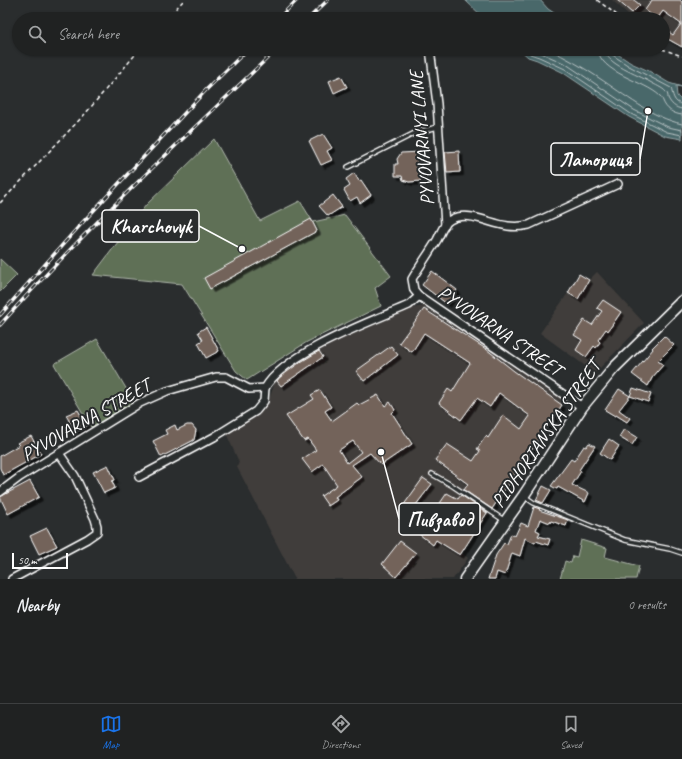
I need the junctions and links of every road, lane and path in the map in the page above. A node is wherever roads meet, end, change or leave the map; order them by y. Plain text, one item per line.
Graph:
1 (184, 0) edge
2 (597, 0) edge
3 (173, 12) edge
4 (613, 12) edge
5 (670, 52) edge
6 (134, 56) edge
7 (431, 56) edge
8 (682, 56) edge
9 (438, 127) junction
10 (348, 167) dead end
11 (618, 184) dead end
12 (0, 203) edge
13 (445, 225) junction
14 (419, 296) junction
15 (682, 301) edge
16 (265, 388) junction
17 (582, 407) junction
18 (59, 453) junction
19 (432, 474) dead end
20 (139, 476) dead end
21 (0, 492) edge
22 (524, 496) junction
23 (505, 522) junction
24 (682, 553) edge
25 (12, 579) edge
26 (465, 579) edge

1 - 3 path
2 - 4 path
5 - 8 path
6 - 12 path
7 - 9 street, PYVOVARNYI LANE
9 - 10 lane
9 - 13 street, PYVOVARNYI LANE
11 - 13 street, PYVOVARNYI LANE
13 - 14 street, PYVOVARNYI LANE
14 - 16 street, PYVOVARNA STREET
14 - 17 street, PYVOVARNA STREET
15 - 17 main road, PIDHORIANSKA STREET
16 - 18 street, PYVOVARNA STREET
16 - 20 street
17 - 22 main road, PIDHORIANSKA STREET
18 - 21 street, PYVOVARNA STREET
18 - 25 street
19 - 23 lane
22 - 23 main road, PIDHORIANSKA STREET
22 - 24 lane
23 - 26 main road, PIDHORIANSKA STREET

